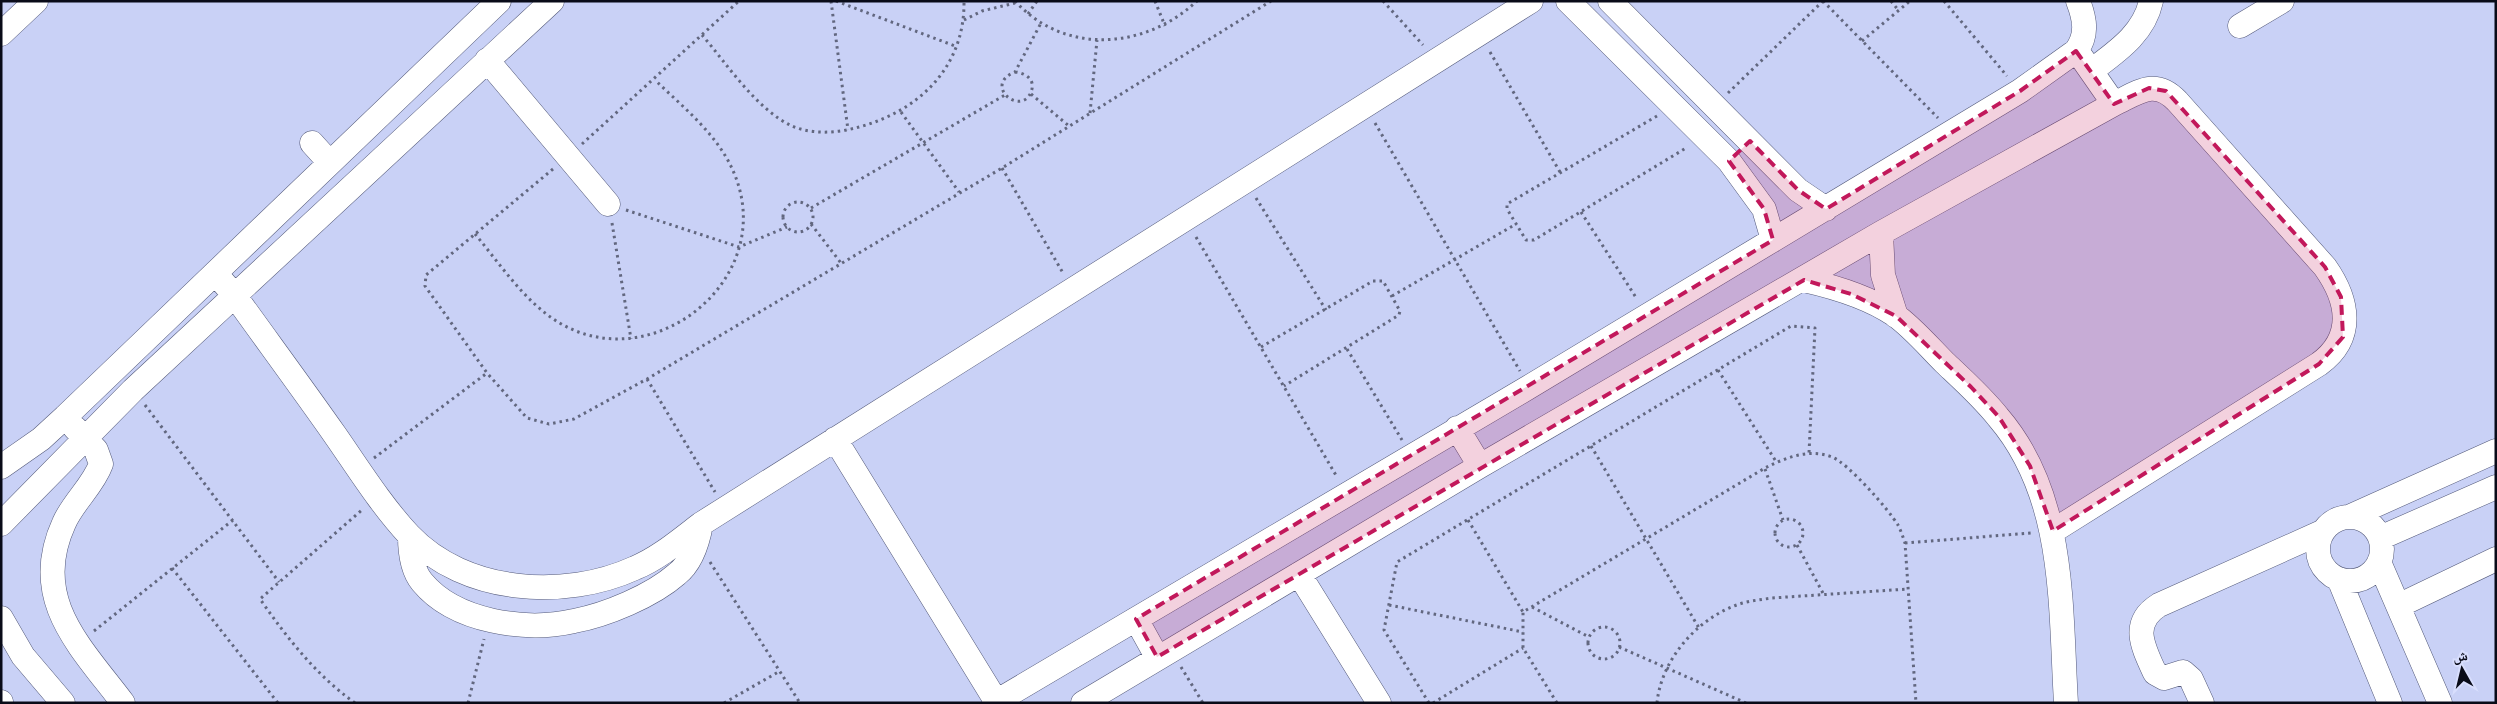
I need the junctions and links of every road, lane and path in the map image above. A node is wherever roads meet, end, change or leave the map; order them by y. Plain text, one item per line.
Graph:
1 (36, 1) edge
2 (499, 1) edge
3 (552, 1) edge
4 (739, 1) edge
5 (831, 1) edge
6 (836, 1) edge
7 (964, 1) edge
8 (1036, 1) edge
9 (1155, 1) edge
10 (1197, 1) edge
11 (1272, 1) edge
12 (1383, 1) edge
13 (1531, 1) edge
14 (1568, 1) edge
15 (1610, 1) edge
16 (1823, 1) edge
17 (1892, 1) edge
18 (1910, 1) edge
19 (1944, 1) edge
20 (2078, 1) edge
21 (2151, 1) edge
22 (2282, 1) edge
23 (1015, 2) edge
24 (1900, 11) junction
25 (1028, 14) junction
26 (964, 20) junction
27 (1041, 22) junction
28 (1165, 26) junction
29 (2240, 26) dead end
30 (1, 34) edge
31 (1479, 34) junction
32 (702, 35) junction
33 (1097, 40) junction
34 (1862, 41) junction
35 (955, 46) junction
36 (2076, 51) junction
37 (487, 60) junction
38 (1437, 60) junction
39 (2091, 71) junction
40 (1015, 72) junction
41 (655, 80) junction
42 (407, 89) junction
43 (2020, 91) junction
44 (1031, 94) junction
45 (1005, 95) junction
46 (2114, 104) junction
47 (1365, 106) junction
48 (1715, 106) junction
49 (1673, 107) junction
50 (901, 112) junction
51 (1090, 114) junction
52 (428, 115) junction
53 (1069, 126) junction
54 (848, 130) junction
55 (1952, 132) junction
56 (1703, 138) junction
57 (1750, 142) junction
58 (312, 143) dead end
59 (923, 143) junction
60 (568, 156) junction
61 (1729, 161) junction
62 (330, 162) junction
63 (1002, 168) junction
64 (1560, 172) junction
65 (1246, 181) junction
66 (960, 192) junction
67 (608, 204) junction
68 (811, 208) junction
69 (1826, 209) junction
70 (1580, 212) junction
71 (1185, 219) junction
72 (811, 224) junction
73 (1516, 224) junction
74 (787, 227) junction
75 (1881, 233) junction
76 (475, 234) junction
77 (1773, 240) junction
78 (739, 247) junction
79 (1455, 260) junction
80 (841, 263) junction
81 (216, 274) junction
82 (1804, 280) junction
83 (1072, 290) junction
84 (235, 296) junction
85 (1392, 296) junction
86 (1326, 310) junction
87 (1647, 315) junction
88 (1896, 316) junction
89 (631, 338) junction
90 (1261, 347) junction
91 (1347, 349) junction
92 (1718, 370) junction
93 (487, 373) junction
94 (647, 379) junction
95 (1284, 386) junction
96 (1529, 387) junction
97 (133, 390) junction
98 (65, 417) junction
99 (1457, 428) junction
100 (86, 438) junction
101 (835, 440) junction
102 (1591, 446) junction
103 (2496, 450) edge
104 (1809, 454) junction
105 (1412, 456) junction
106 (1777, 462) junction
107 (1480, 466) junction
108 (1, 467) edge
109 (1765, 468) junction
110 (358, 470) junction
111 (2436, 478) junction
112 (2496, 487) edge
113 (1348, 494) junction
114 (378, 496) junction
115 (2449, 507) junction
116 (725, 509) junction
117 (2349, 517) junction
118 (233, 520) junction
119 (1468, 520) junction
120 (1783, 520) junction
121 (1, 524) edge
122 (2053, 531) junction
123 (2322, 532) junction
124 (699, 533) junction
125 (410, 536) junction
126 (2380, 538) junction
127 (1648, 539) junction
128 (1905, 543) junction
129 (1797, 545) junction
130 (2496, 559) edge
131 (2379, 562) junction
132 (172, 568) junction
133 (1299, 574) junction
134 (2339, 579) junction
135 (279, 582) junction
136 (1908, 589) junction
137 (1824, 594) junction
138 (1389, 605) junction
139 (2398, 606) junction
140 (1531, 607) junction
141 (1522, 612) junction
142 (1, 618) edge
143 (490, 619) junction
144 (1136, 619) junction
145 (1699, 628) junction
146 (1523, 632) junction
147 (1589, 637) junction
148 (78, 644) junction
149 (1619, 647) junction
150 (1523, 648) junction
151 (1163, 653) junction
152 (1667, 668) junction
153 (780, 671) junction
154 (995, 702) edge
155 (63, 703) edge
156 (123, 703) edge
157 (278, 703) edge
158 (355, 703) edge
159 (468, 703) edge
160 (724, 703) edge
161 (800, 703) edge
162 (1082, 703) edge
163 (1203, 703) edge
164 (1379, 703) edge
165 (1431, 703) edge
166 (1557, 703) edge
167 (1657, 703) edge
168 (1746, 703) edge
169 (1916, 703) edge
170 (2066, 703) edge
171 (2202, 703) edge
172 (2390, 703) edge
173 (2440, 703) edge

1 - 30 street
2 - 42 street
3 - 37 street
4 - 32 path
5 - 54 path
6 - 35 path
7 - 26 path
8 - 25 path
9 - 28 path
10 - 28 path
11 - 51 path
12 - 38 path
13 - 31 street
14 - 49 street
15 - 48 street
16 - 34 path
16 - 48 path
17 - 24 path
18 - 24 path
19 - 43 path
20 - 36 street
21 - 39 street
22 - 29 street
23 - 25 path
23 - 26 path
24 - 34 path
25 - 27 path
26 - 35 path
27 - 33 path
27 - 40 path
28 - 33 path
31 - 38 street
31 - 64 path
32 - 41 path
32 - 54 path
33 - 51 path
34 - 55 path
35 - 50 path
36 - 39 street
36 - 43 street
37 - 52 street
37 - 60 street
38 - 47 street
39 - 46 street
40 - 44 path
40 - 45 path
41 - 60 path
41 - 78 path
42 - 52 street
42 - 62 street
43 - 55 street
44 - 45 path
44 - 53 path
45 - 59 path
46 - 75 street
46 - 122 street
47 - 65 street
47 - 79 path
48 - 57 street
49 - 56 street
49 - 64 path
50 - 54 path
50 - 59 path
51 - 53 path
52 - 84 street
53 - 63 path
55 - 69 street
56 - 61 street
56 - 70 path
57 - 61 street
57 - 69 street
58 - 62 street
59 - 66 path
59 - 68 path
60 - 67 street
60 - 76 path
61 - 77 street
62 - 81 street
63 - 66 path
63 - 83 path
64 - 73 path
65 - 71 street
65 - 86 path
66 - 80 path
67 - 78 path
67 - 89 path
68 - 72 path
68 - 74 path
69 - 77 street
70 - 73 path
70 - 87 path
71 - 83 street
71 - 90 path
72 - 74 path
72 - 80 path
73 - 79 path
74 - 78 path
75 - 82 street
75 - 88 street
76 - 89 path
76 - 93 path
77 - 87 street
78 - 89 path
79 - 85 path
79 - 96 path
80 - 94 path
81 - 84 street
81 - 98 street
82 - 88 street
82 - 107 street
83 - 101 street
84 - 97 street
84 - 110 street
85 - 86 path
85 - 91 path
86 - 90 path
87 - 96 street
88 - 122 street
90 - 95 path
91 - 95 path
91 - 105 path
92 - 102 path
92 - 104 path
92 - 106 path
93 - 94 path
93 - 110 path
94 - 116 path
95 - 113 path
96 - 99 street
97 - 100 street
97 - 118 path
98 - 100 street
98 - 108 street
99 - 105 street
99 - 107 street
100 - 121 street
100 - 148 street
101 - 116 street
101 - 154 street
102 - 119 path
102 - 127 path
103 - 111 street
104 - 106 path
104 - 128 path
105 - 113 street
106 - 109 path
107 - 133 street
109 - 120 path
109 - 127 path
110 - 114 street
111 - 115 street
111 - 117 street
112 - 115 street
113 - 144 street
114 - 125 street
114 - 135 path
115 - 126 street
116 - 124 street
117 - 123 street
117 - 126 street
118 - 132 path
118 - 135 path
119 - 138 path
119 - 141 path
120 - 129 path
120 - 129 path
122 - 128 path
122 - 170 street
123 - 134 street
123 - 171 street
124 - 125 street
124 - 143 street
124 - 153 path
125 - 143 street
126 - 131 street
127 - 140 path
127 - 145 path
128 - 136 path
129 - 137 path
130 - 139 street
131 - 134 street
131 - 139 street
132 - 148 path
132 - 157 path
133 - 151 street
133 - 164 street
134 - 172 street
135 - 158 path
136 - 137 path
136 - 169 path
137 - 145 path
138 - 146 path
138 - 165 path
139 - 173 street
140 - 141 path
140 - 147 path
141 - 146 path
142 - 155 street
143 - 159 path
144 - 151 street
144 - 154 street
145 - 152 path
146 - 150 path
147 - 149 path
147 - 149 path
148 - 156 street
149 - 152 path
150 - 165 path
150 - 166 path
151 - 162 street
151 - 163 path
152 - 167 path
152 - 168 path
153 - 160 path
153 - 161 path

